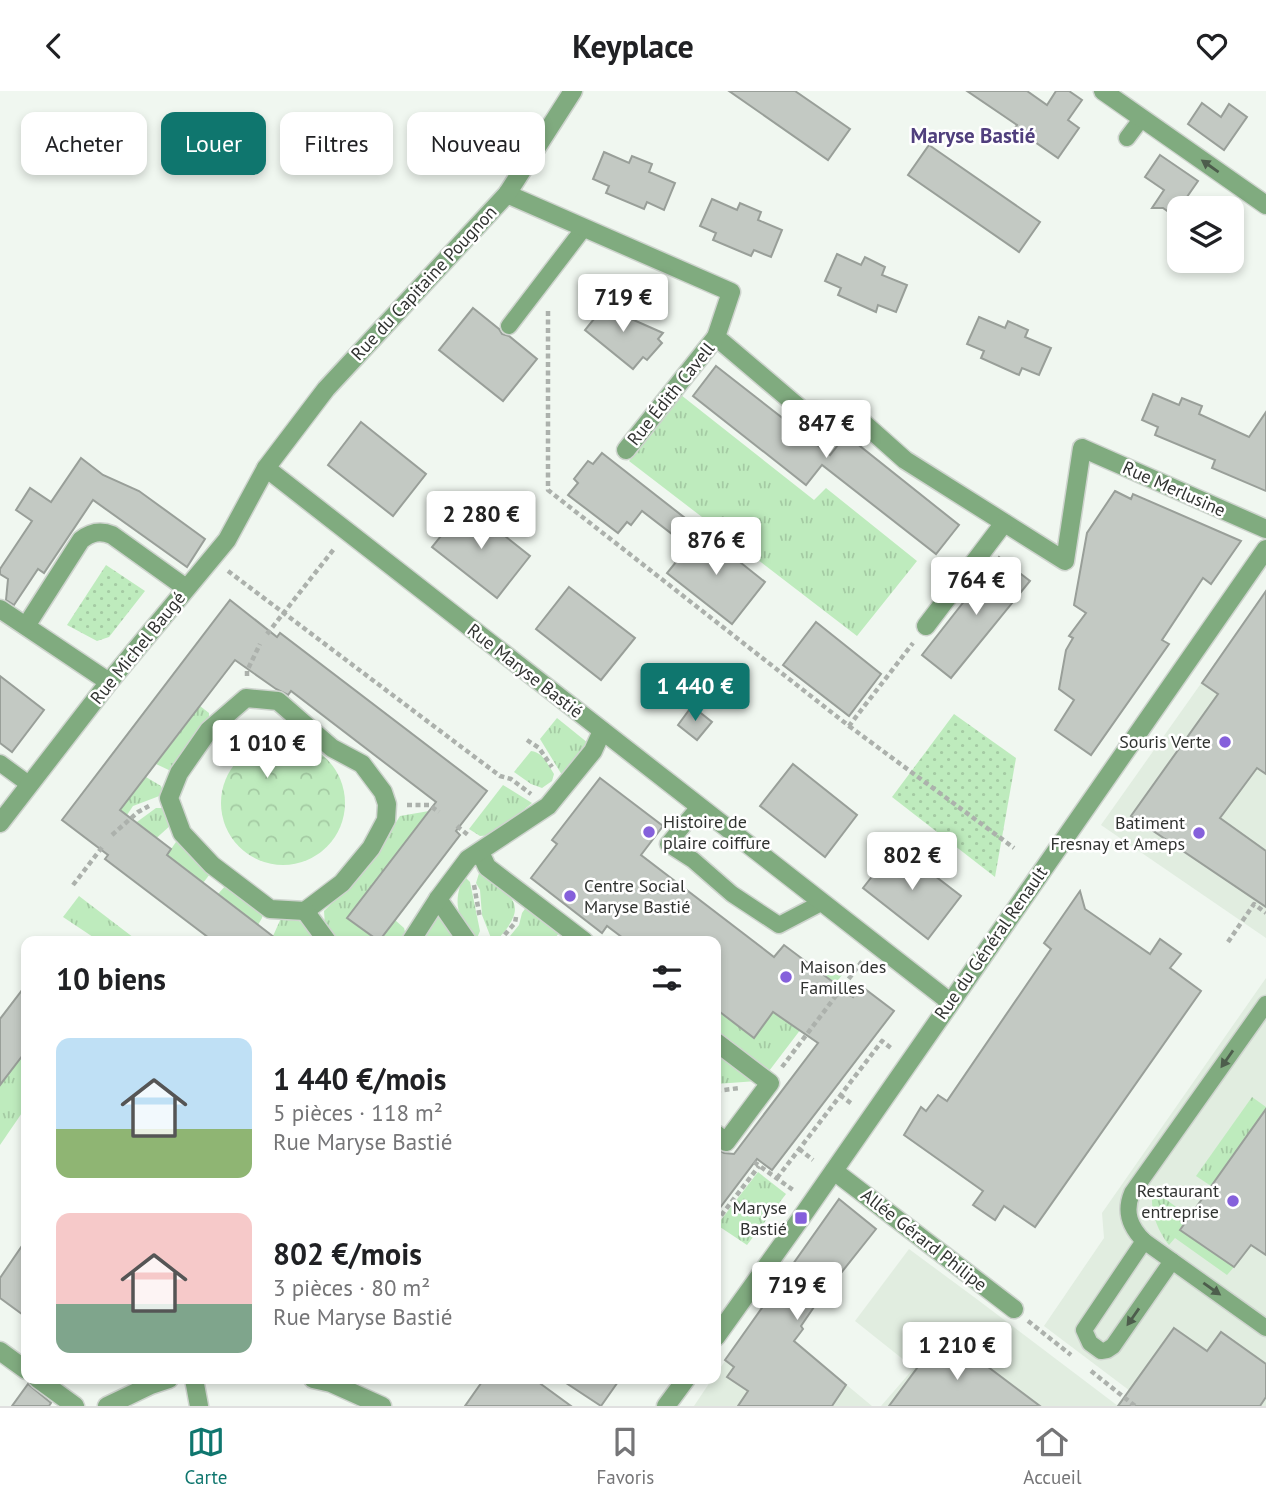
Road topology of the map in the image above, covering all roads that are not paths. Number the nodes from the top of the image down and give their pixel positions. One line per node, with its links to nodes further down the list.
1 (573, 91): 5 (street, Rue du Capitaine Pougnon)
2 (1103, 91): 3 (street)
3 (1142, 118): 4 (lane); 6 (street, one-way to 3)
4 (1127, 138)
5 (507, 194): 7 (street); 12 (street, Rue du Capitaine Pougnon)
6 (1266, 205)
7 (584, 228): 8 (lane); 9 (street, Rue Édith Cavell)
8 (509, 326)
9 (716, 337): 11 (street, Rue Édith Cavell); 13 (street, Rue Édith Cavell)
10 (1082, 448): 13 (street, Rue Édith Cavell); 14 (street, Rue Merlusine)
11 (626, 450)
12 (266, 468): 16 (street, Rue Michel Baugé); 21 (street, Rue Maryse Bastié)
13 (1004, 523): 19 (street)
14 (1266, 529)
15 (1266, 549): 34 (street, Rue du Général Renault)
16 (186, 588): 18 (street); 20 (street, Rue Michel Baugé)
17 (0, 609): 18 (street)
18 (26, 626): 20 (street)
19 (926, 626)
20 (109, 682): 23 (street, Rue Michel Baugé)
21 (602, 731): 24 (street, Rue Maryse Bastié); 26 (street)
22 (0, 763): 23 (lane)
23 (30, 785): 25 (street, Rue Michel Baugé)
24 (698, 807): 28 (street, Rue Maryse Bastié); 28 (lane)
25 (0, 823)
26 (474, 856): 27 (street); 33 (street)
27 (438, 899): 31 (street); 32 (street)
28 (821, 903): 34 (street, Rue Maryse Bastié)
29 (306, 911): 29 (street); 30 (street)
30 (324, 936)
31 (414, 936)
32 (464, 936)
33 (577, 936)
34 (950, 1002): 38 (street, Rue du Général Renault)
35 (1266, 1004): 39 (lane, one-way to 39)
36 (721, 1046): 37 (street)
37 (721, 1138)
38 (834, 1171): 41 (street, Allée Gérard Philipe); 43 (street, Rue du Général Renault)
39 (1144, 1241): 40 (lane); 40 (lane, one-way to 39)
40 (1172, 1261): 42 (lane, one-way to 42)
41 (1014, 1309)
42 (1266, 1328)
43 (721, 1330)
44 (0, 1351): 45 (street)
45 (21, 1366)
46 (45, 1384): 51 (street)
47 (146, 1384): 52 (street)
48 (195, 1384): 53 (street)
49 (331, 1384): 54 (street)
50 (682, 1384): 55 (street)
51 (75, 1406)
52 (107, 1406)
53 (199, 1406)
54 (382, 1406)
55 (666, 1406)

